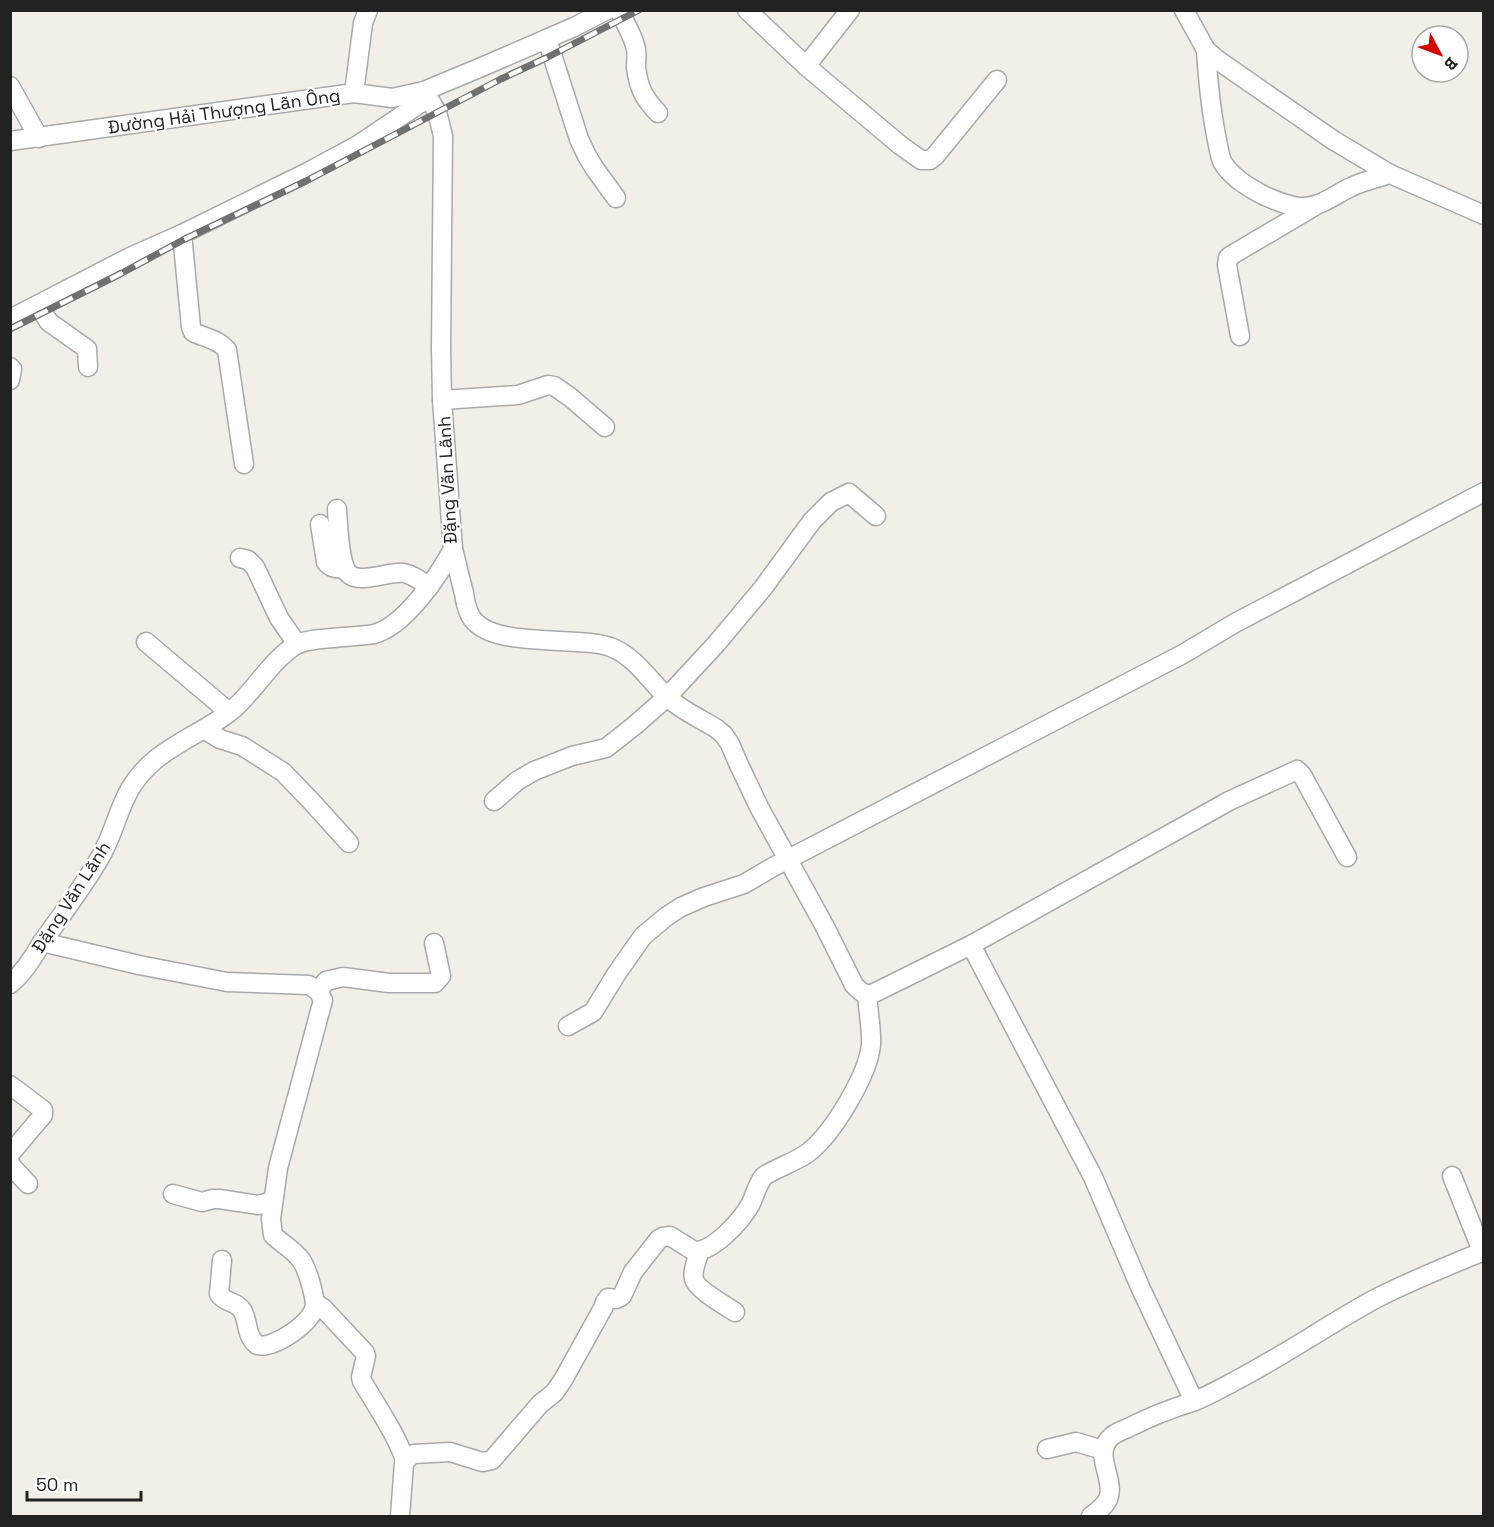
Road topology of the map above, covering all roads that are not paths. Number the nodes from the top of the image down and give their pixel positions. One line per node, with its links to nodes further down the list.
1 (368, 10): 12 (street, Đường Hải Thượng Lãn Ông)
2 (607, 10): 7 (street)
3 (619, 10): 14 (street)
4 (747, 10): 9 (street)
5 (849, 10): 9 (street)
6 (1184, 10): 8 (street)
7 (548, 39): 13 (street); 18 (street)
8 (1206, 50): 17 (street); 19 (street)
9 (806, 66): 10 (street)
10 (997, 80)
11 (10, 86): 15 (street)
12 (354, 93): 13 (street); 15 (street, Đường Hải Thượng Lãn Ông)
13 (426, 94): 21 (street); 28 (street, Đặng Văn Lãnh)
14 (658, 113)
15 (39, 138): 16 (street, Đường Hải Thượng Lãn Ông)
16 (10, 141)
17 (1390, 174): 19 (street); 20 (street)
18 (616, 198)
19 (1320, 203): 24 (street)
20 (1484, 215)
21 (182, 234): 22 (street); 30 (street)
22 (42, 303): 23 (street); 26 (street)
23 (10, 319)
24 (1240, 336)
25 (10, 367): 27 (street)
26 (88, 367)
27 (10, 380)
28 (442, 400): 29 (street); 35 (street, Đặng Văn Lãnh)
29 (605, 427)
30 (244, 464)
31 (1484, 492): 47 (street)
32 (337, 509): 37 (street)
33 (876, 516): 41 (street)
34 (320, 524): 37 (street)
35 (453, 549): 38 (street, Đặng Văn Lãnh); 41 (street)
36 (240, 558): 40 (street)
37 (345, 569): 38 (street)
38 (429, 587): 40 (street, Đặng Văn Lãnh)
39 (146, 642): 42 (street)
40 (297, 644): 42 (street, Đặng Văn Lãnh)
41 (667, 697): 44 (street); 47 (street)
42 (229, 712): 43 (street, Đặng Văn Lãnh)
43 (204, 729): 45 (street); 48 (street, Đặng Văn Lãnh)
44 (494, 801)
45 (349, 843)
46 (1347, 857): 50 (street)
47 (789, 859): 53 (street); 54 (street)
48 (42, 942): 51 (street, Đặng Văn Lãnh); 52 (street)
49 (434, 944): 52 (street)
50 (971, 945): 53 (street); 67 (street)
51 (10, 984)
52 (318, 991): 61 (street)
53 (867, 994): 62 (street)
54 (568, 1026)
55 (10, 1085): 56 (street)
56 (10, 1154)
57 (10, 1163): 59 (street)
58 (1452, 1176): 63 (street)
59 (28, 1184)
60 (172, 1194): 61 (street)
61 (273, 1201): 65 (street)
62 (699, 1251): 66 (street); 70 (street)
63 (1483, 1251): 67 (street)
64 (222, 1260): 65 (street)
65 (315, 1303): 70 (street)
66 (735, 1312)
67 (1194, 1401): 69 (street)
68 (1047, 1449): 69 (street)
69 (1103, 1450): 72 (street)
70 (405, 1460): 71 (street)
71 (400, 1516)
72 (1091, 1516)

